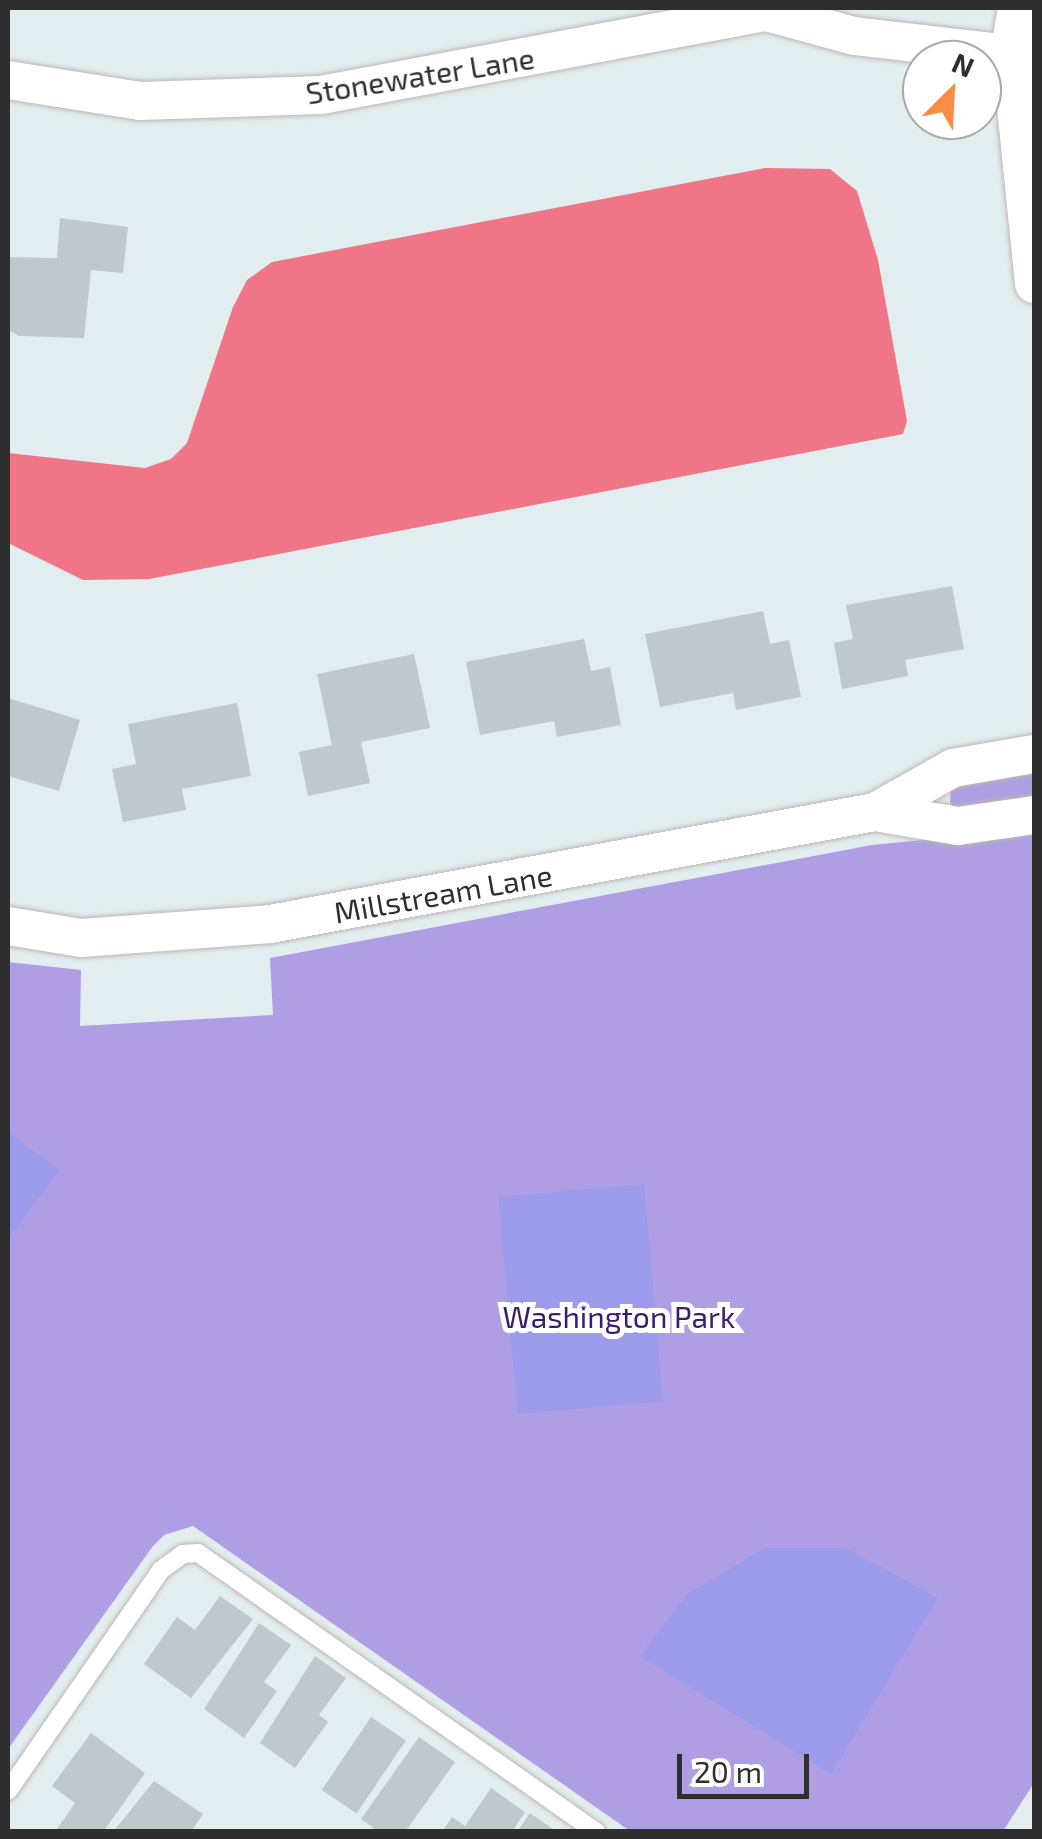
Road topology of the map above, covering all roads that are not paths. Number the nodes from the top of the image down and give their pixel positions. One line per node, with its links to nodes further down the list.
1 (778, 10): 2 (street, Stonewater Lane); 3 (street, Stonewater Lane)
2 (1018, 15): 4 (street)
3 (8, 80)
4 (1034, 284)
5 (1034, 754): 6 (street, Millstream Lane)
6 (875, 812): 7 (street, Millstream Lane); 8 (street, Millstream Lane)
7 (1034, 814)
8 (8, 926)
9 (8, 1791): 10 (lane)
10 (596, 1832)

